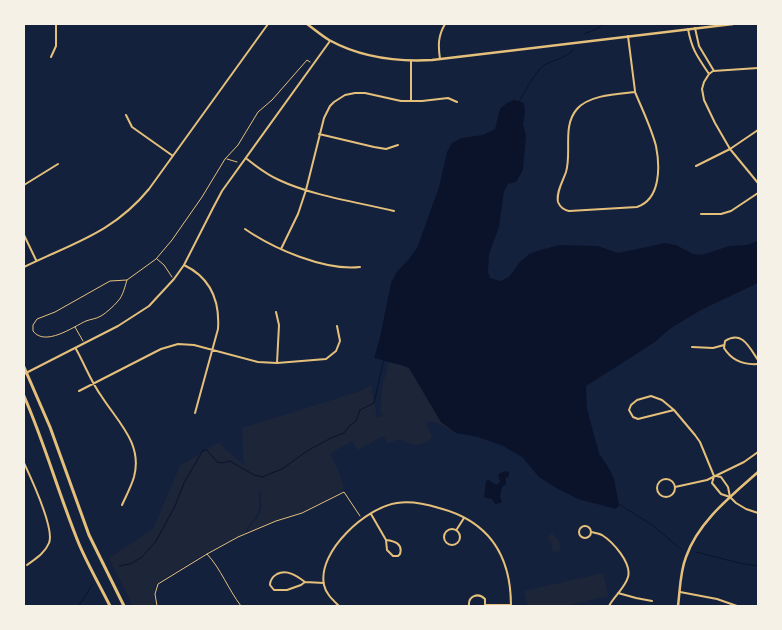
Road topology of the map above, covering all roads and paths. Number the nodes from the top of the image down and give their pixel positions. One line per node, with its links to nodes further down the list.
1 (56, 24): 10 (street)
2 (268, 24): 25 (street)
3 (307, 24): 9 (street)
4 (445, 24): 11 (street)
5 (733, 24): 6 (street)
6 (695, 28): 7 (street); 15 (street)
7 (688, 29): 8 (street); 16 (street)
8 (628, 36): 11 (street); 17 (street)
9 (331, 40): 12 (street); 13 (street)
10 (51, 57)
11 (440, 59): 12 (street)
12 (411, 61): 18 (street)
13 (315, 63): 26 (path); 27 (street)
14 (758, 68): 15 (street)
15 (714, 71): 16 (street)
16 (709, 74): 24 (street)
17 (635, 92): 17 (street)
18 (411, 101): 19 (street); 22 (street)
19 (457, 102)
20 (126, 115): 25 (street)
21 (758, 130): 24 (street)
22 (319, 134): 23 (street); 33 (street)
23 (398, 145)
24 (730, 149): 30 (street); 32 (street)
25 (173, 156): 41 (street)
26 (225, 159): 29 (path); 40 (path)
27 (246, 159): 29 (street); 33 (street)
28 (58, 164): 31 (street)
29 (243, 164): 42 (street)
30 (696, 166)
31 (24, 184)
32 (758, 184)
33 (306, 190): 35 (street); 39 (street)
34 (758, 193): 36 (street)
35 (394, 211)
36 (701, 214)
37 (245, 229): 39 (street)
38 (24, 235): 41 (street)
39 (281, 249): 44 (street)
40 (156, 259): 45 (path); 46 (path)
41 (36, 261): 43 (street)
42 (184, 265): 45 (street); 54 (street)
43 (24, 267)
44 (360, 267)
45 (174, 279): 50 (street)
46 (127, 280): 49 (path); 49 (path)
47 (276, 312): 56 (street)
48 (337, 326): 56 (street)
49 (75, 327): 50 (path)
50 (84, 344): 52 (street)
51 (724, 345): 53 (street); 55 (street); 57 (street)
52 (76, 348): 59 (street); 60 (street)
53 (692, 348)
54 (213, 350): 56 (street); 60 (street); 64 (street)
55 (758, 360)
56 (278, 362)
57 (758, 364)
58 (24, 367): 59 (main road)
59 (25, 374): 87 (main road)
60 (93, 384): 61 (street); 71 (street)
61 (78, 391)
62 (24, 396): 86 (main road)
63 (674, 410): 63 (street); 68 (street)
64 (195, 413)
65 (758, 452): 68 (street)
66 (24, 463): 80 (street)
67 (758, 472): 70 (street)
68 (714, 476): 69 (street); 70 (street); 70 (street)
69 (675, 487): 69 (street)
70 (730, 497): 72 (street); 83 (street)
71 (122, 505)
72 (758, 512)
73 (372, 514): 74 (street); 75 (street); 78 (street)
74 (464, 518): 76 (street); 93 (street)
75 (362, 520): 79 (path); 82 (street)
76 (457, 529): 76 (street)
77 (591, 532): 77 (street); 84 (street)
78 (386, 540): 78 (street)
79 (207, 554): 88 (path); 89 (path)
80 (27, 565)
81 (305, 582): 81 (street); 82 (street)
82 (324, 583): 90 (street)
83 (680, 592): 95 (street); 96 (street)
84 (618, 593): 85 (street); 94 (street)
85 (652, 600)
86 (110, 606)
87 (124, 606)
88 (157, 606)
89 (241, 606)
90 (339, 606)
91 (469, 606): 92 (street)
92 (486, 606): 93 (street)
93 (511, 606)
94 (609, 606)
95 (678, 606)
96 (736, 606)

